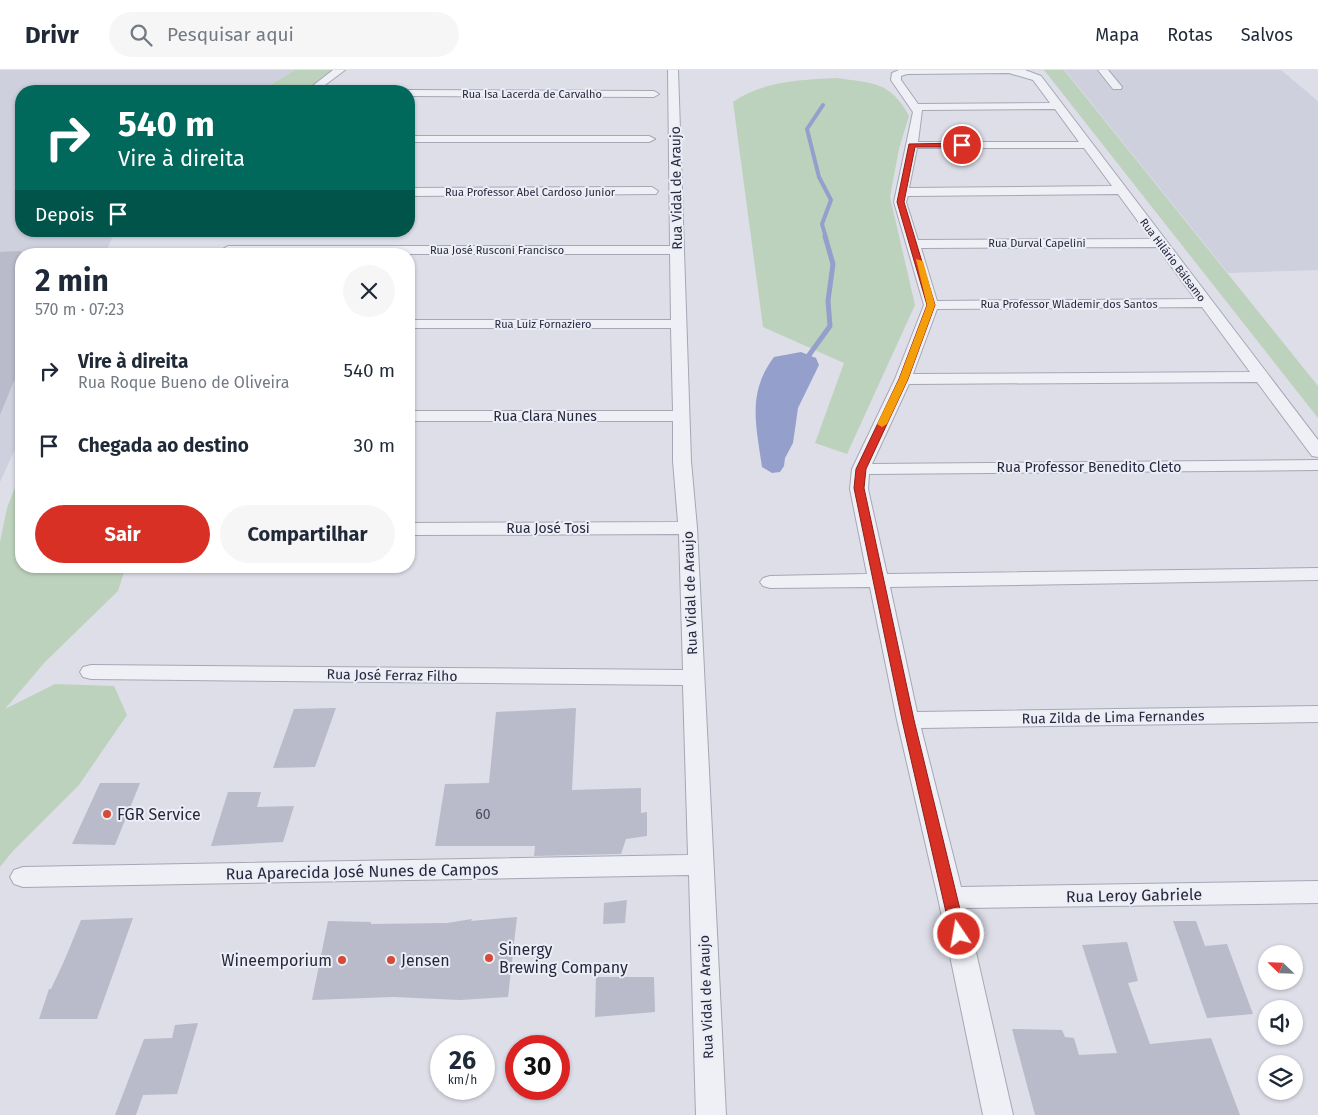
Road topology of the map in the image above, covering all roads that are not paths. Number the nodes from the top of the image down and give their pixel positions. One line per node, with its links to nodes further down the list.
1 (340, 70): 4 (street)
2 (673, 70): 21 (street, Rua Vidal de Araujo)
3 (1104, 70): 5 (street)
4 (319, 85)
5 (1117, 87)
6 (415, 93): 7 (street, Rua Isa Lacerda de Carvalho)
7 (654, 94)
8 (1057, 106): 9 (street); 9 (street, Rua Hilário Bálsamo); 13 (street, Rua Hilário Bálsamo)
9 (916, 107): 12 (street)
10 (649, 138): 11 (street)
11 (415, 139)
12 (912, 145): 13 (street); 17 (street)
13 (1089, 146): 14 (street, Rua Hilário Bálsamo)
14 (1122, 190): 17 (street); 18 (street, Rua Hilário Bálsamo)
15 (652, 191): 16 (street, Rua Professor Abel Cardoso Junior)
16 (415, 192)
17 (902, 192): 19 (street)
18 (1160, 243): 19 (street, Rua Durval Capelini); 22 (street, Rua Hilário Bálsamo)
19 (914, 244): 23 (street)
20 (415, 250): 21 (street, Rua José Rusconi Francisco)
21 (677, 250): 25 (street, Rua Vidal de Araujo)
22 (1206, 303): 23 (street, Rua Professor Wlademir dos Santos); 26 (street, Rua Hilário Bálsamo)
23 (931, 305): 27 (street)
24 (415, 324): 25 (street, Rua Luiz Fornaziero)
25 (678, 324): 29 (street, Rua Vidal de Araujo)
26 (1263, 377): 27 (street); 30 (street, Rua Hilário Bálsamo)
27 (903, 379): 32 (street)
28 (415, 416): 29 (street, Rua Clara Nunes)
29 (682, 416): 33 (street, Rua Vidal de Araujo)
30 (1318, 452)
31 (1318, 465): 32 (street, Rua Professor Benedito Cleto)
32 (861, 469): 36 (street)
33 (688, 528): 34 (street, Rua José Tosi); 39 (street, Rua Vidal de Araujo)
34 (415, 529)
35 (1318, 574): 36 (street)
36 (879, 581): 37 (street); 41 (street)
37 (770, 582)
38 (91, 672): 39 (street, Rua José Ferraz Filho)
39 (693, 678): 42 (street, Rua Vidal de Araujo)
40 (1318, 714): 41 (street, Rua Zilda de Lima Fernandes)
41 (908, 720): 45 (street)
42 (701, 865): 43 (street, Rua Aparecida José Nunes de Campos); 46 (street, Rua Vidal de Araujo)
43 (23, 877)
44 (1318, 892): 45 (street, Rua Leroy Gabriele)
45 (951, 898): 47 (street)
46 (711, 1115)
47 (998, 1115)

